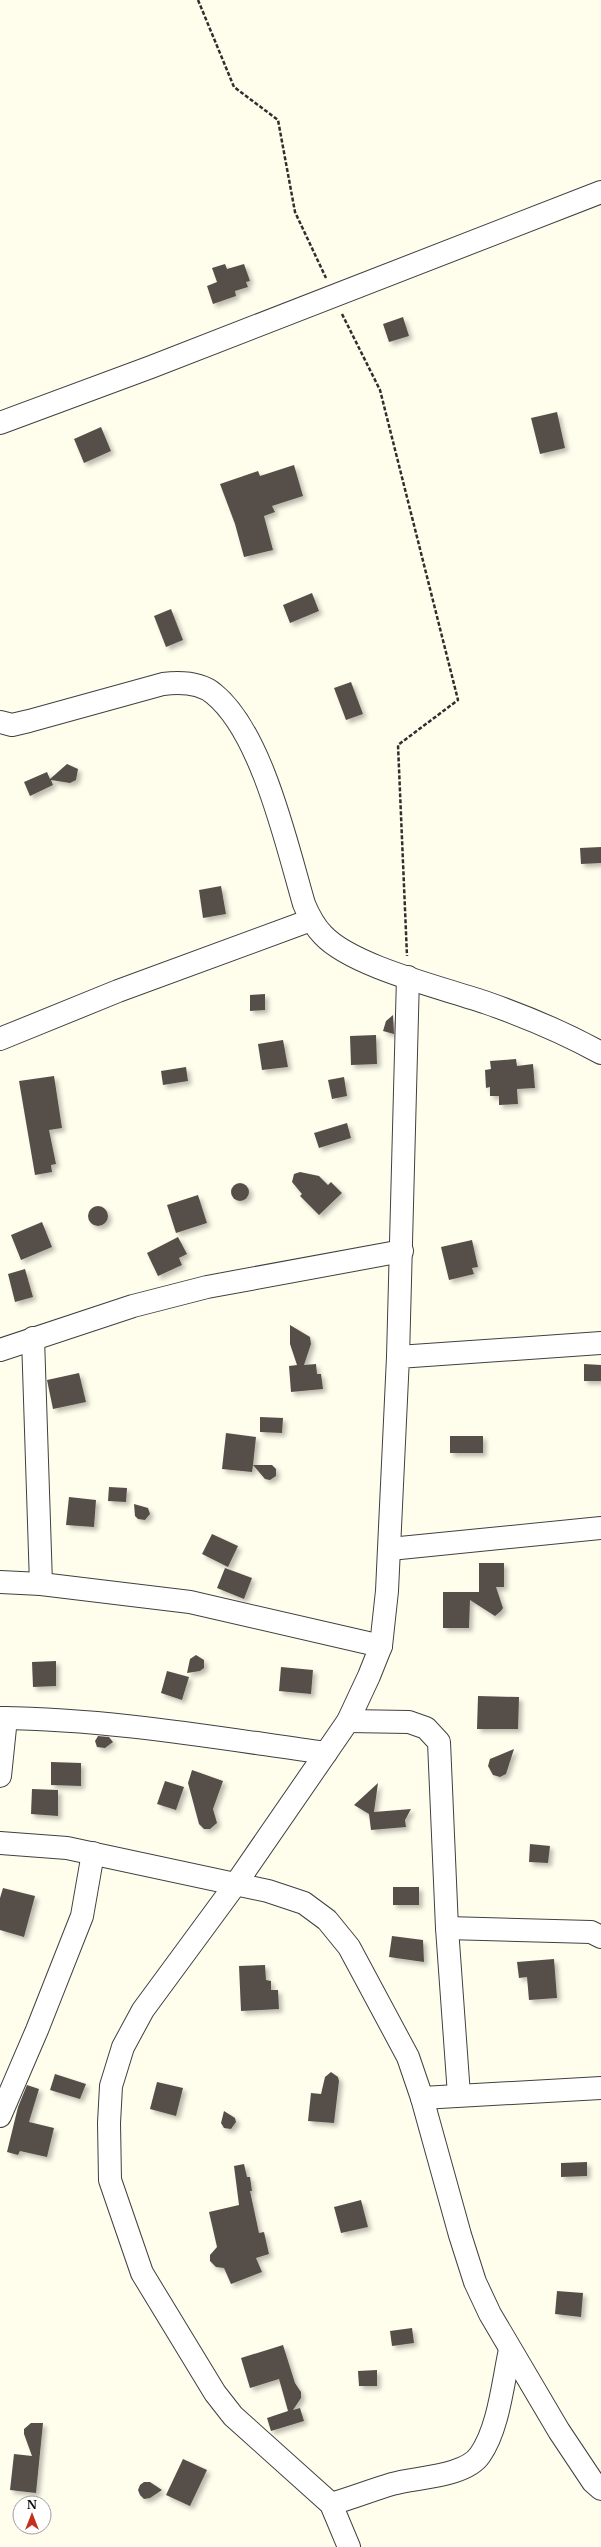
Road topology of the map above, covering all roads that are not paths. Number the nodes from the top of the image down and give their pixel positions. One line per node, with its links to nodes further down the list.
1 (601, 192): 2 (street)
2 (0, 423)
3 (0, 722): 4 (street)
4 (311, 920): 5 (street); 6 (street)
5 (408, 977): 7 (street); 8 (street)
6 (0, 1039)
7 (601, 1053)
8 (402, 1251): 9 (street); 12 (street)
9 (33, 1338): 11 (street); 16 (street)
10 (601, 1343): 12 (street)
11 (0, 1350)
12 (398, 1357): 14 (street)
13 (601, 1528): 14 (street)
14 (390, 1549): 17 (street)
15 (0, 1582): 16 (street)
16 (41, 1584): 17 (street)
17 (381, 1646): 19 (street)
18 (3, 1718): 20 (street); 21 (street)
19 (348, 1721): 20 (street); 25 (street)
20 (326, 1753): 24 (street)
21 (0, 1776)
22 (0, 1843): 23 (street)
23 (94, 1853): 24 (street); 28 (street)
24 (235, 1884): 30 (street); 34 (street)
25 (448, 1928): 26 (street); 29 (street)
26 (601, 1937)
27 (601, 2088): 29 (street)
28 (5, 2093): 31 (street)
29 (458, 2095): 30 (street)
30 (422, 2098): 32 (street)
31 (0, 2116)
32 (510, 2350): 33 (street); 34 (street)
33 (601, 2489)
34 (331, 2504): 35 (street)
35 (350, 2547)

